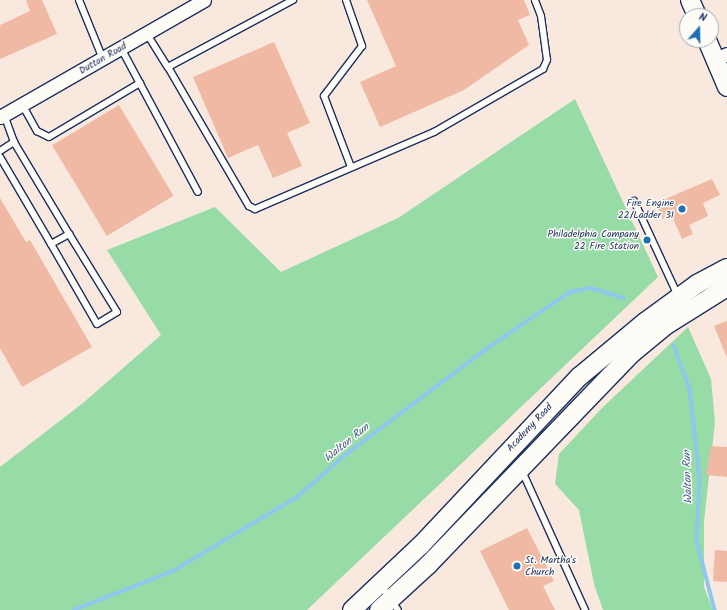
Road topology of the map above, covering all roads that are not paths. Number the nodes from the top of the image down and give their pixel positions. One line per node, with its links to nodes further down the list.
1 (79, 0): 10 (lane)
2 (293, 0): 11 (lane)
3 (346, 0): 19 (lane)
4 (535, 0): 19 (lane)
5 (197, 2): 6 (street, Dutton Road)
6 (147, 34): 7 (street, Dutton Road); 11 (lane)
7 (121, 48): 10 (street, Dutton Road); 12 (lane)
8 (714, 48): 9 (main road)
9 (721, 56): 13 (main road)
10 (104, 59): 14 (street, Dutton Road)
11 (168, 67): 19 (lane)
12 (140, 83): 14 (lane); 20 (lane)
13 (727, 86)
14 (24, 106): 15 (street, Dutton Road)
15 (2, 116): 16 (lane)
16 (14, 142): 17 (lane); 22 (lane)
17 (0, 151)
18 (0, 157): 23 (lane)
19 (351, 167)
20 (198, 192)
21 (634, 201): 26 (lane)
22 (69, 234): 23 (lane); 23 (lane)
23 (50, 244)
24 (727, 268): 26 (main road, Academy Road)
25 (727, 287): 28 (main road, Academy Road)
26 (678, 298): 27 (main road, Academy Road)
27 (506, 454): 28 (main road); 29 (main road, Academy Road)
28 (520, 467): 30 (main road, Academy Road); 32 (lane)
29 (380, 584): 30 (lane); 31 (main road, Academy Road)
30 (389, 606)
31 (352, 610)
32 (586, 610)

